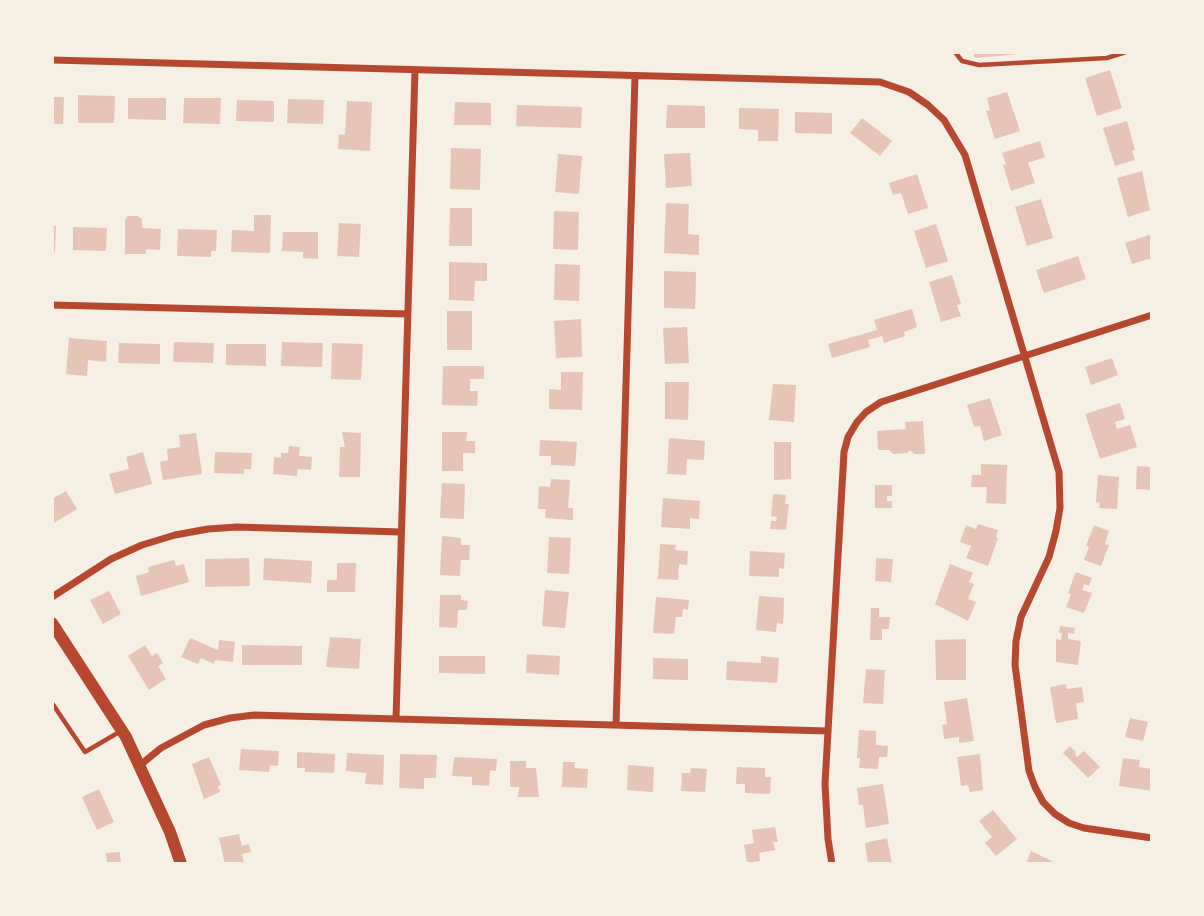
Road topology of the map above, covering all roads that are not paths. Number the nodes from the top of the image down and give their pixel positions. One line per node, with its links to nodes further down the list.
1 (955, 52): 2 (lane)
2 (1126, 52)
3 (52, 60): 4 (street)
4 (415, 70): 5 (street); 7 (street)
5 (635, 76): 9 (street); 15 (street)
6 (52, 305): 7 (street)
7 (408, 314): 10 (street)
8 (1152, 315): 9 (street)
9 (1025, 355): 17 (street); 19 (street)
10 (401, 532): 11 (street); 14 (street)
11 (52, 597)
12 (52, 623): 16 (street)
13 (52, 703): 16 (lane)
14 (396, 719): 15 (street); 18 (street)
15 (615, 725): 17 (street)
16 (122, 730): 18 (street)
17 (828, 731): 21 (street)
18 (139, 766): 20 (street)
19 (1152, 838)
20 (181, 863)
21 (832, 863)

